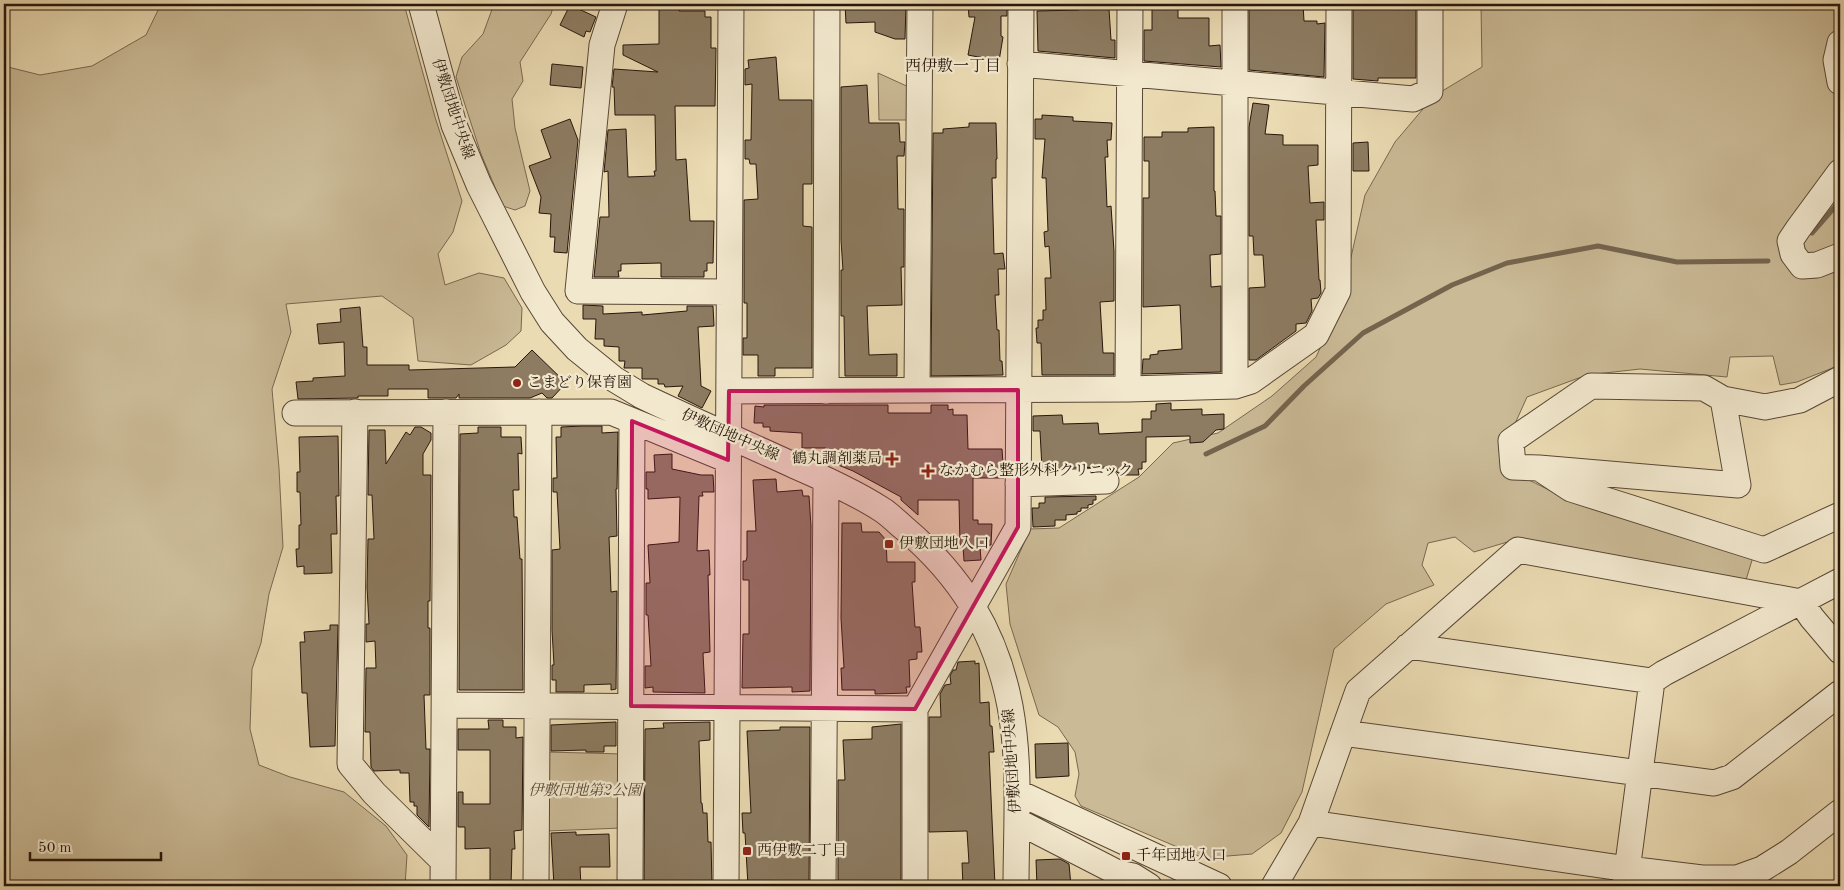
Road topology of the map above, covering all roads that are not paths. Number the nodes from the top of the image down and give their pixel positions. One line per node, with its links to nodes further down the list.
1 (421, 4): 33 (street, 伊敷団地中央線)
2 (615, 4): 19 (street)
3 (731, 4): 19 (street)
4 (827, 4): 26 (street)
5 (920, 4): 22 (street)
6 (1020, 4): 12 (street)
7 (1130, 4): 13 (street)
8 (1235, 4): 15 (street)
9 (1339, 4): 16 (street)
10 (1430, 4): 16 (street)
11 (1840, 42): 14 (street)
12 (1020, 64): 13 (street); 24 (street)
13 (1130, 74): 15 (street); 23 (street)
14 (1840, 82)
15 (1234, 84): 16 (street); 21 (street)
16 (1338, 93): 21 (street)
17 (1840, 172): 18 (street)
18 (1840, 256)
19 (728, 292): 25 (street)
20 (1840, 379): 27 (street)
21 (1235, 386): 23 (street)
22 (917, 389): 24 (street); 26 (street)
23 (1128, 389): 24 (street)
24 (1018, 390): 37 (street)
25 (729, 391): 26 (street); 33 (street)
26 (826, 391)
27 (1723, 399): 34 (street); 34 (street)
28 (355, 412): 29 (street); 31 (street); 58 (street)
29 (446, 412): 30 (street); 46 (street)
30 (539, 412): 32 (street); 47 (street)
31 (295, 413)
32 (632, 421): 33 (street); 48 (street)
33 (728, 448): 35 (street, 伊敷団地中央線); 49 (street)
34 (1539, 468): 38 (street)
35 (826, 480): 41 (street, 伊敷団地中央線); 50 (street)
36 (1106, 481): 37 (street)
37 (1018, 484): 41 (street)
38 (1840, 514)
39 (1840, 581): 40 (street)
40 (1802, 602): 42 (street); 43 (street); 44 (street)
41 (973, 604): 51 (street); 54 (street, 伊敷団地中央線)
42 (1408, 646): 44 (street); 52 (street)
43 (1840, 652)
44 (1652, 681): 53 (street)
45 (1840, 693): 53 (street)
46 (445, 705): 47 (street); 58 (street)
47 (537, 706): 48 (street); 63 (street)
48 (630, 706): 49 (street); 64 (street)
49 (726, 706): 50 (street); 65 (street)
50 (824, 708): 51 (street); 66 (street)
51 (915, 709): 67 (street)
52 (1343, 733): 53 (street); 57 (street)
53 (1640, 773): 59 (street)
54 (1017, 792): 56 (street, 伊敷団地中央線); 70 (street)
55 (1840, 812): 61 (street)
56 (1017, 820): 60 (street); 68 (street, 伊敷団地中央線)
57 (1311, 823): 59 (street); 71 (street)
58 (443, 861): 62 (street)
59 (1626, 878): 61 (street)
60 (1118, 879): 69 (street)
61 (1701, 882)
62 (443, 886)
63 (536, 886)
64 (630, 886)
65 (726, 886)
66 (823, 886)
67 (915, 886)
68 (1016, 886)
69 (1149, 886)
70 (1219, 886)
71 (1274, 886)

